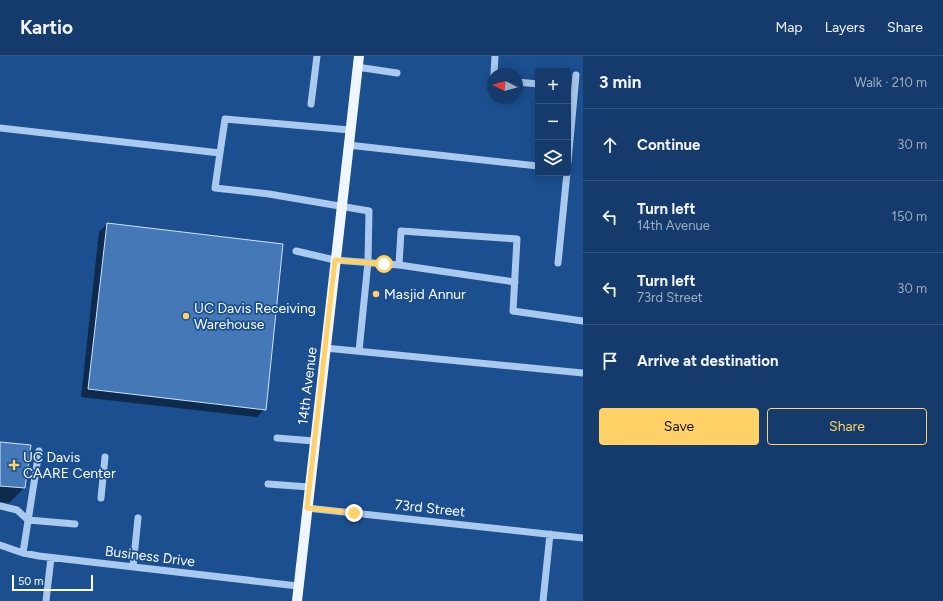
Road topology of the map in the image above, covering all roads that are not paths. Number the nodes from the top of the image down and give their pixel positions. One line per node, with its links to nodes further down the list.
1 (317, 56): 10 (street)
2 (359, 56): 4 (main road, 14th Avenue)
3 (495, 56): 5 (street)
4 (357, 67): 6 (street); 12 (main road, 14th Avenue)
5 (494, 68)
6 (397, 74)
7 (576, 75): 13 (street)
8 (523, 83): 9 (street)
9 (535, 84)
10 (312, 104)
11 (0, 128): 15 (street)
12 (350, 130): 14 (main road, 14th Avenue); 15 (street)
13 (570, 140)
14 (348, 145): 16 (street); 18 (main road, 14th Avenue)
15 (220, 153): 18 (street)
16 (535, 166)
17 (567, 176): 22 (street)
18 (341, 207): 20 (main road, 14th Avenue); 21 (street)
19 (296, 251): 20 (street)
20 (335, 260): 21 (street); 26 (main road, 14th Avenue)
21 (368, 262): 23 (street); 27 (street)
22 (558, 263)
23 (399, 265): 24 (street); 24 (street)
24 (515, 282): 25 (street)
25 (583, 321)
26 (325, 348): 27 (street); 30 (main road, 14th Avenue)
27 (359, 351): 28 (street)
28 (583, 373)
29 (277, 438): 30 (street)
30 (314, 442): 34 (main road, 14th Avenue)
31 (39, 451): 39 (street)
32 (105, 457): 35 (street)
33 (268, 484): 34 (street)
34 (309, 487): 37 (main road, 14th Avenue)
35 (101, 498)
36 (0, 506): 39 (street)
37 (307, 508): 41 (street, 73rd Street); 47 (main road, 14th Avenue)
38 (138, 518): 46 (street)
39 (28, 520): 40 (street); 44 (street)
40 (75, 524)
41 (550, 534): 42 (street, 73rd Street); 50 (street)
42 (583, 538)
43 (0, 545): 44 (street, Business Drive)
44 (23, 553): 45 (street, Business Drive)
45 (51, 558): 46 (street, Business Drive); 48 (street)
46 (133, 567): 47 (street, Business Drive)
47 (298, 586): 49 (main road, 14th Avenue)
48 (46, 601)
49 (297, 601)
50 (543, 601)

